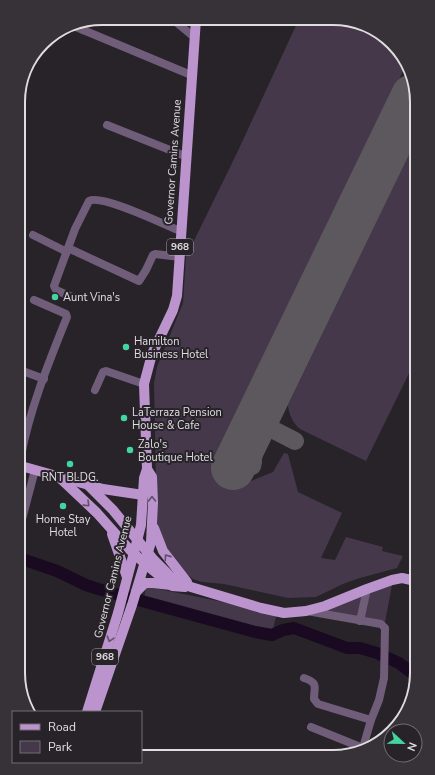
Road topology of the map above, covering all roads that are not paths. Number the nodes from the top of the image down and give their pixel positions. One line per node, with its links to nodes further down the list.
1 (179, 25): 4 (street)
2 (195, 25): 4 (main road, Governor Camins Avenue / 968)
3 (81, 28): 5 (street)
4 (194, 37): 5 (main road, Governor Camins Avenue / 968)
5 (191, 75): 7 (main road, Governor Camins Avenue / 968)
6 (107, 125): 7 (street)
7 (186, 156): 8 (main road, Governor Camins Avenue / 968)
8 (180, 231): 10 (street); 11 (main road, Governor Camins Avenue / 968)
9 (33, 235): 10 (street)
10 (68, 250): 11 (street); 12 (street)
11 (180, 257): 16 (main road, Governor Camins Avenue / 968)
12 (74, 298)
13 (34, 300): 15 (street)
14 (25, 372): 15 (street)
15 (44, 378): 18 (street)
16 (144, 384): 17 (street); 21 (main road, Governor Camins Avenue / 968)
17 (95, 390)
18 (25, 436)
19 (25, 467): 20 (main road)
20 (35, 470): 22 (main road); 25 (street)
21 (147, 470): 24 (main road, Governor Camins Avenue / 968); 26 (main road, Governor Camins Avenue / 968, one-way to 21)
22 (59, 477): 23 (main road); 27 (main road, one-way to 27)
23 (88, 486): 24 (main road); 28 (main road)
24 (143, 495): 28 (main road, Governor Camins Avenue / 968)
25 (25, 508)
26 (152, 522): 29 (main road, Governor Camins Avenue / 968); 35 (main road, one-way to 26)
27 (107, 525): 30 (main road); 32 (main road)
28 (138, 541): 29 (main road); 30 (main road, Governor Camins Avenue / 968)
29 (148, 553): 31 (main road, Governor Camins Avenue / 968); 35 (main road)
30 (134, 554): 31 (main road); 32 (main road, Governor Camins Avenue / 968)
31 (145, 564): 34 (main road); 37 (main road, Governor Camins Avenue / 968)
32 (128, 578): 41 (main road, Governor Camins Avenue / 968, one-way to 41)
33 (410, 580): 36 (main road)
34 (172, 586): 35 (main road); 37 (main road)
35 (191, 587): 38 (main road)
36 (367, 589): 38 (main road); 39 (street)
37 (136, 592): 42 (main road, Governor Camins Avenue / 968)
38 (306, 611): 39 (street)
39 (360, 621): 43 (street)
40 (304, 678): 43 (street)
41 (87, 711)
42 (95, 711)
43 (371, 720): 45 (street)
44 (311, 726): 46 (street)
45 (364, 743)
46 (355, 747)

